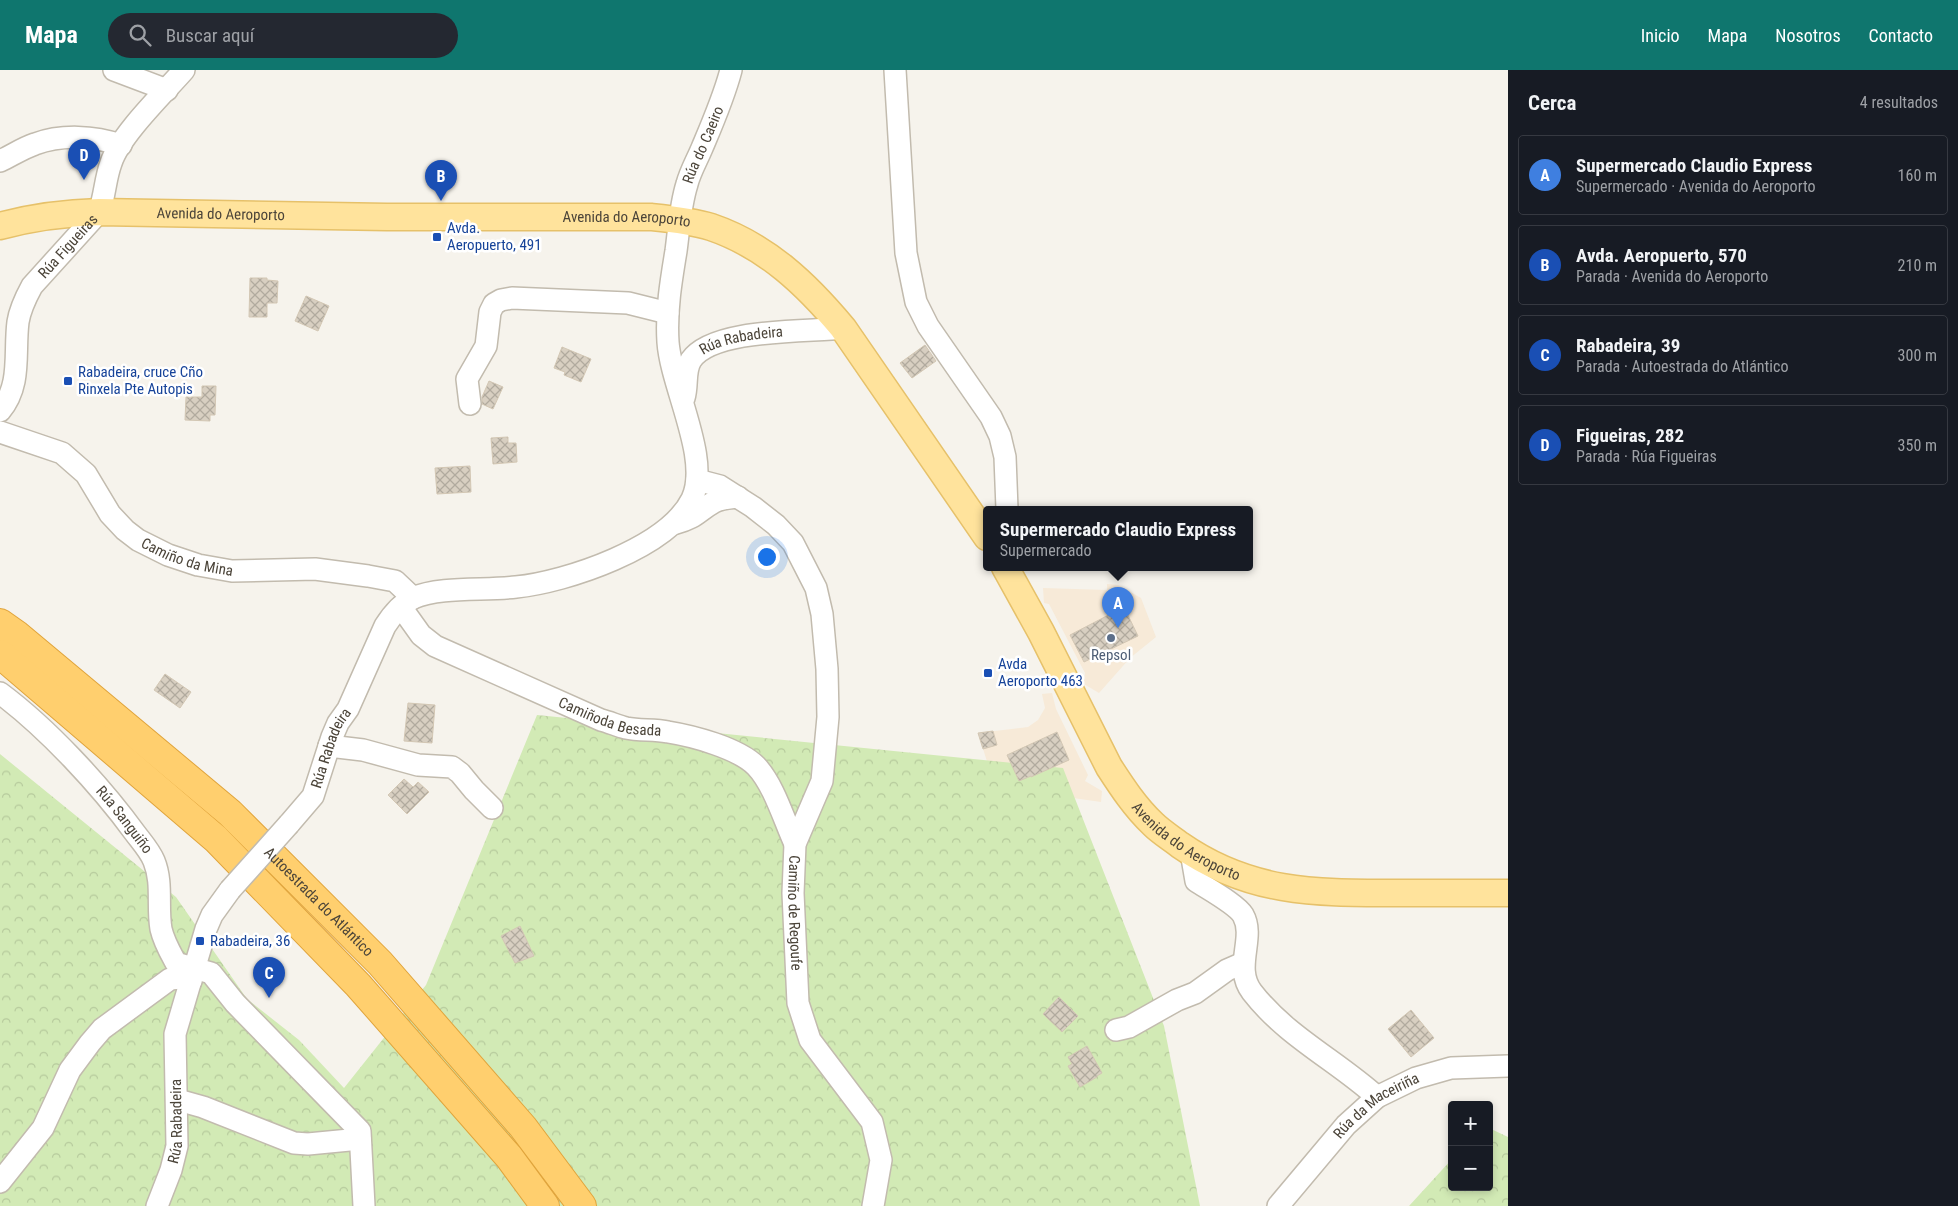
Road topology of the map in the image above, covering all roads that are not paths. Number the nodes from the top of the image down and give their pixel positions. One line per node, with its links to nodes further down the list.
1 (114, 70): 5 (street)
2 (184, 70): 5 (street, Rúa Figueiras)
3 (731, 70): 9 (street, Rúa do Caeiro)
4 (895, 70): 19 (street)
5 (167, 90): 6 (street, Rúa Figueiras)
6 (121, 145): 7 (street); 8 (street, Rúa Figueiras)
7 (0, 162)
8 (99, 212): 9 (main road, Avenida do Aeroporto); 10 (main road, Avenida do Aeroporto); 15 (street, Rúa Figueiras)
9 (679, 220): 11 (street, Rúa Rabadeira); 12 (main road, Avenida do Aeroporto)
10 (0, 226)
11 (668, 313): 13 (street); 14 (street, Rúa Rabadeira)
12 (844, 328): 14 (street, Rúa Rabadeira); 21 (main road, Avenida do Aeroporto)
13 (470, 404)
14 (682, 405): 17 (street, Rúa Rabadeira)
15 (0, 411)
16 (0, 432): 23 (street, Camiño da Mina)
17 (697, 480): 18 (street, Camiño de Regoufe); 20 (street, Rúa Rabadeira)
18 (738, 497): 20 (street, Rúa Rabadeira); 28 (street, Camiño de Regoufe)
19 (1007, 506)
20 (671, 524): 23 (street, Rúa Rabadeira)
21 (983, 531)
22 (1007, 571): 29 (main road, Avenida do Aeroporto)
23 (407, 603): 26 (street, Rúa Rabadeira); 28 (street, Camiñoda Besada)
24 (7, 643): 41 (highway, Autoestrada do Atlántico); 42 (highway, Autoestrada do Atlántico)
25 (0, 693): 32 (street, Rúa Sanguiño)
26 (330, 746): 27 (street); 32 (street, Rúa Rabadeira, bridge)
27 (492, 808)
28 (795, 844): 43 (street, Camiño de Regoufe)
29 (1191, 852): 30 (main road, Avenida do Aeroporto); 31 (street)
30 (1508, 893)
31 (1243, 964): 33 (street); 35 (street)
32 (193, 974): 36 (street, Rúa Rabadeira); 37 (street, Rúa Sanguiño); 38 (street)
33 (1116, 1030)
34 (1508, 1066): 35 (street, Rúa da Maceiriña)
35 (1377, 1097): 44 (street, Rúa da Maceiriña)
36 (178, 1100): 37 (street); 39 (street, Rúa Rabadeira)
37 (360, 1139): 40 (street)
38 (0, 1182)
39 (158, 1206)
40 (364, 1206)
41 (545, 1206)
42 (582, 1206)
43 (873, 1206)
44 (1278, 1206)

